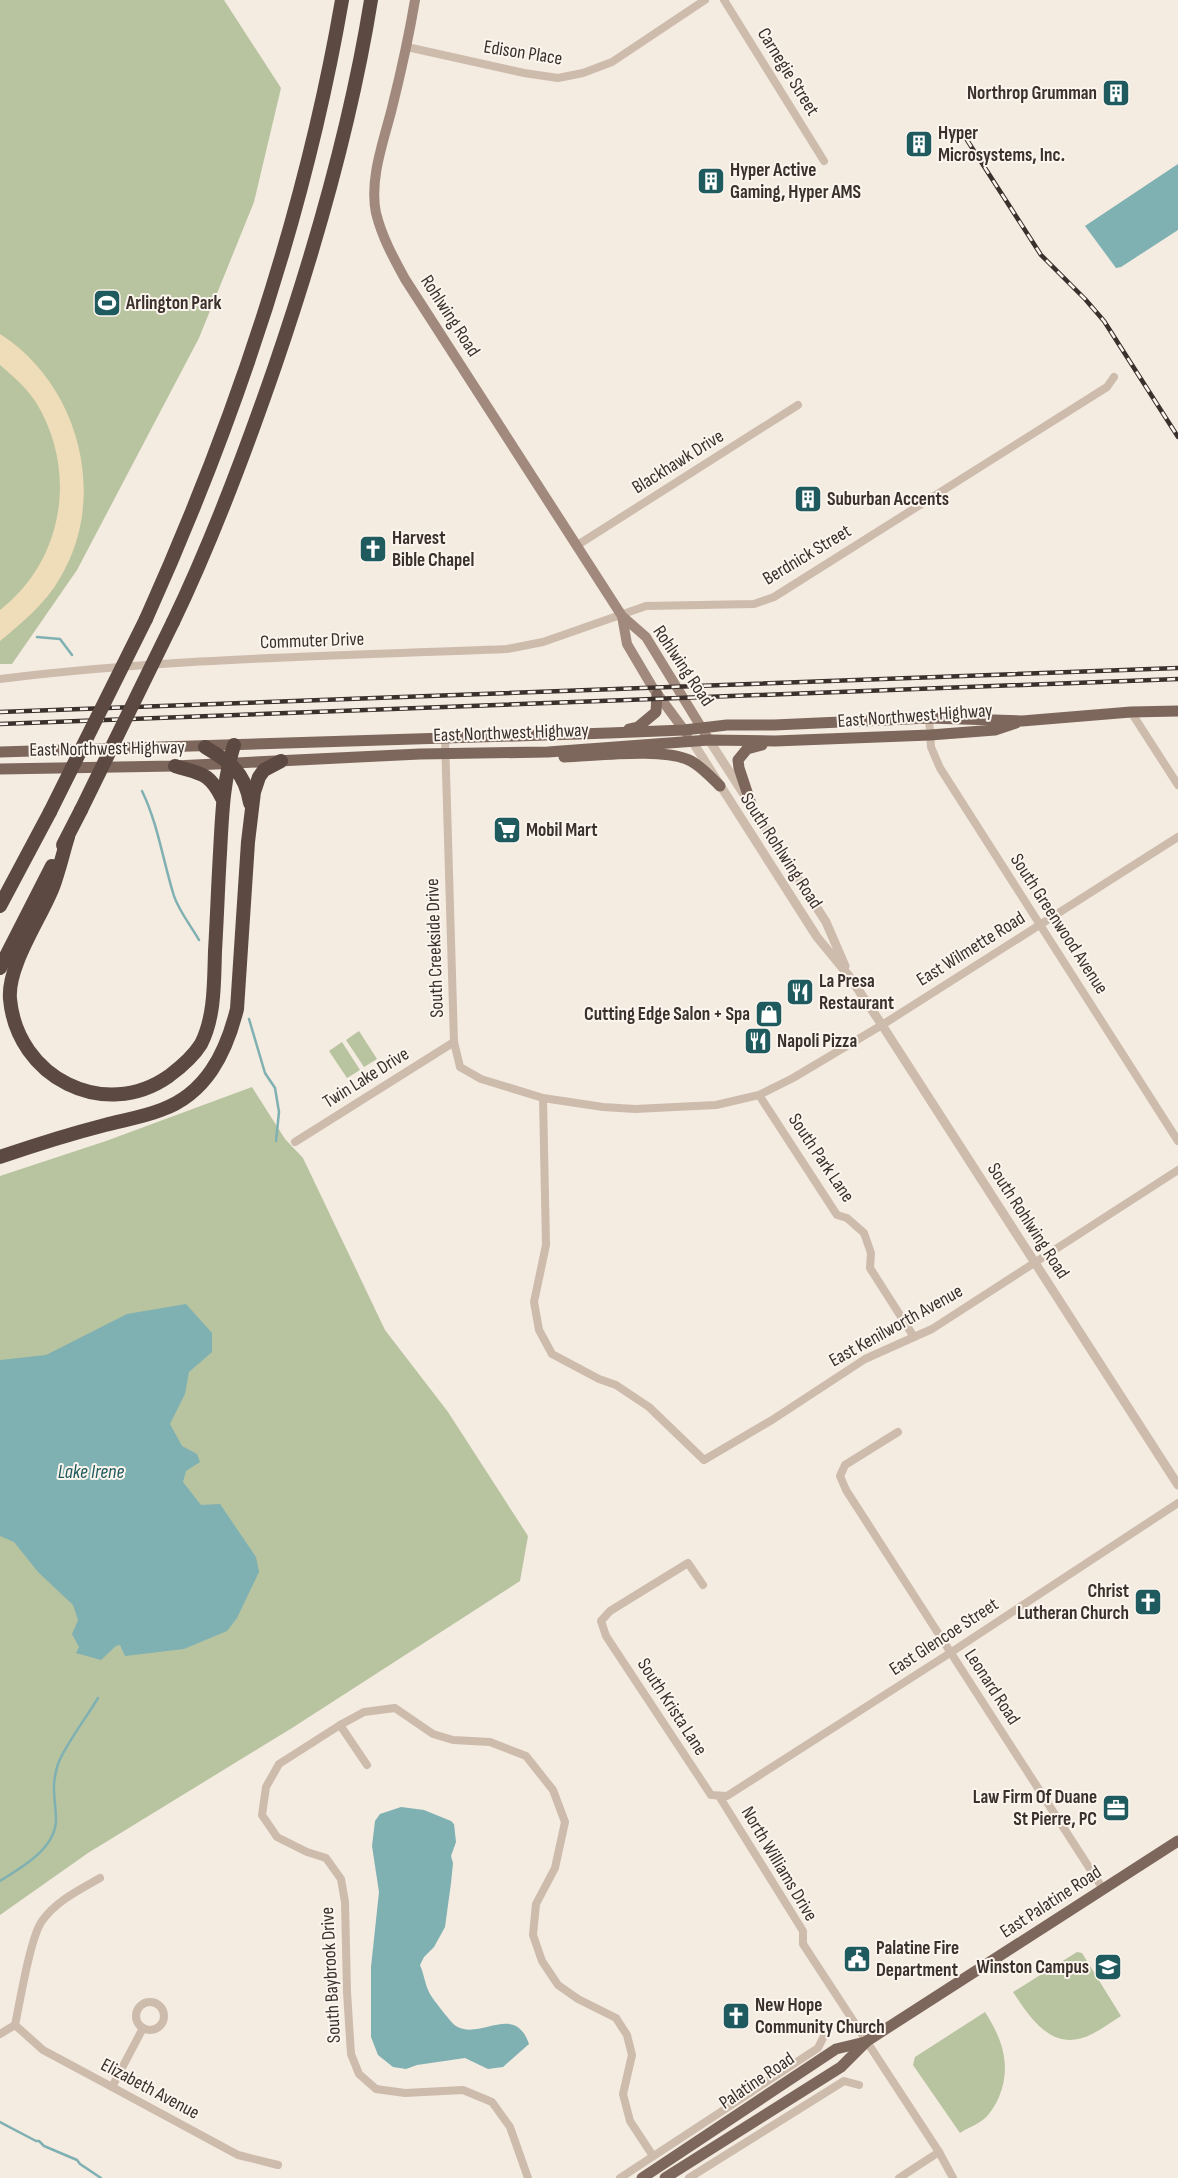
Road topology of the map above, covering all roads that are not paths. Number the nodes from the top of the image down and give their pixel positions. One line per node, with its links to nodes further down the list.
1 (342, 0): 42 (highway, bridge)
2 (370, 0): 40 (highway, bridge)
3 (415, 0): 6 (main road, Rohlwing Road)
4 (705, 0): 6 (street, Edison Place)
5 (724, 0): 7 (street, Carnegie Street)
6 (407, 47): 10 (main road, Rohlwing Road)
7 (824, 161)
8 (1114, 377): 11 (street, Berdnick Street)
9 (798, 405): 10 (street, Blackhawk Drive)
10 (576, 546): 11 (main road, Rohlwing Road)
11 (622, 616): 12 (street, Commuter Drive); 13 (main road, Rohlwing Road); 18 (main road, Rohlwing Road)
12 (0, 679)
13 (657, 694): 19 (main road, Rohlwing Road); 20 (main road)
14 (1178, 711): 15 (main road, East Northwest Highway)
15 (1131, 712): 17 (main road, East Northwest Highway); 35 (street)
16 (929, 718): 17 (main road, East Northwest Highway); 18 (main road, East Northwest Highway); 21 (street, South Greenwood Avenue)
17 (1022, 721): 21 (main road, East Northwest Highway)
18 (702, 728): 19 (main road, East Northwest Highway); 23 (main road, Rohlwing Road)
19 (684, 730): 20 (main road, East Northwest Highway); 24 (main road, Rohlwing Road)
20 (609, 733): 22 (main road, East Northwest Highway)
21 (930, 735): 25 (main road, East Northwest Highway); 45 (street, South Greenwood Avenue)
22 (445, 738): 26 (main road, East Northwest Highway); 30 (street, South Creekside Drive)
23 (709, 740): 24 (main road, East Northwest Highway); 25 (main road, East Northwest Highway); 38 (street, South Rohlwing Road)
24 (692, 741): 29 (main road, East Northwest Highway); 36 (street, South Rohlwing Road)
25 (775, 741): 38 (main road)
26 (234, 745): 27 (main road, East Northwest Highway); 32 (highway)
27 (205, 746): 28 (main road, East Northwest Highway); 32 (highway)
28 (0, 752)
29 (548, 752): 30 (main road, East Northwest Highway); 36 (main road)
30 (445, 754): 31 (main road, East Northwest Highway); 49 (street, South Creekside Drive)
31 (281, 760): 32 (main road, East Northwest Highway); 39 (highway)
32 (229, 762): 33 (main road, East Northwest Highway); 37 (highway); 39 (highway)
33 (175, 766): 34 (main road, East Northwest Highway); 37 (highway)
34 (0, 769)
35 (1178, 785)
36 (720, 786): 47 (street, South Rohlwing Road)
37 (222, 798): 40 (highway)
38 (751, 804): 47 (street, South Rohlwing Road)
39 (251, 812): 54 (highway)
40 (68, 837): 46 (highway)
41 (1178, 837): 45 (street, East Wilmette Road)
42 (32, 843): 43 (highway); 44 (highway)
43 (0, 893)
44 (0, 906)
45 (1041, 924): 48 (street, East Wilmette Road); 52 (street, South Greenwood Avenue)
46 (0, 968)
47 (849, 976): 48 (street, South Rohlwing Road)
48 (882, 1025): 50 (street, East Wilmette Road); 56 (street, South Rohlwing Road)
49 (454, 1042): 51 (street, South Creekside Drive); 53 (street, Twin Lake Drive)
50 (759, 1094): 51 (street, East Wilmette Road); 57 (street, South Park Lane)
51 (543, 1098): 57 (street, East Kenilworth Avenue)
52 (1178, 1141)
53 (295, 1142)
54 (0, 1157)
55 (1178, 1170): 56 (street, East Kenilworth Avenue)
56 (1036, 1262): 57 (street, East Kenilworth Avenue); 59 (street, South Rohlwing Road)
57 (914, 1337)
58 (898, 1432): 62 (street, Leonard Road)
59 (1178, 1485)
60 (1178, 1503): 62 (street, East Glencoe Street)
61 (703, 1586): 65 (street, South Krista Lane)
62 (950, 1653): 65 (street, East Glencoe Street); 68 (street, Leonard Road)
63 (340, 1725): 64 (street); 77 (street, South Baybrook Drive); 79 (street, South Baybrook Drive)
64 (367, 1765)
65 (719, 1796): 73 (street, North Williams Drive)
66 (1178, 1841): 68 (main road, East Palatine Road)
67 (100, 1878): 69 (street)
68 (1103, 1889): 73 (main road, East Palatine Road)
69 (15, 2025): 71 (street); 75 (street, Elizabeth Avenue)
70 (143, 2028): 75 (street)
71 (0, 2034)
72 (826, 2034): 77 (street, Palatine Road)
73 (867, 2041): 76 (street, North Williams Drive); 81 (main road, Palatine Road); 82 (main road, Palatine Road)
74 (859, 2085): 83 (street)
75 (112, 2087): 78 (street, Elizabeth Avenue)
76 (939, 2152): 84 (street); 85 (street, North Williams Drive)
77 (653, 2156): 80 (street, Palatine Road)
78 (278, 2165)
79 (528, 2178)
80 (620, 2178)
81 (642, 2178)
82 (665, 2178)
83 (689, 2178)
84 (899, 2178)
85 (953, 2178)

